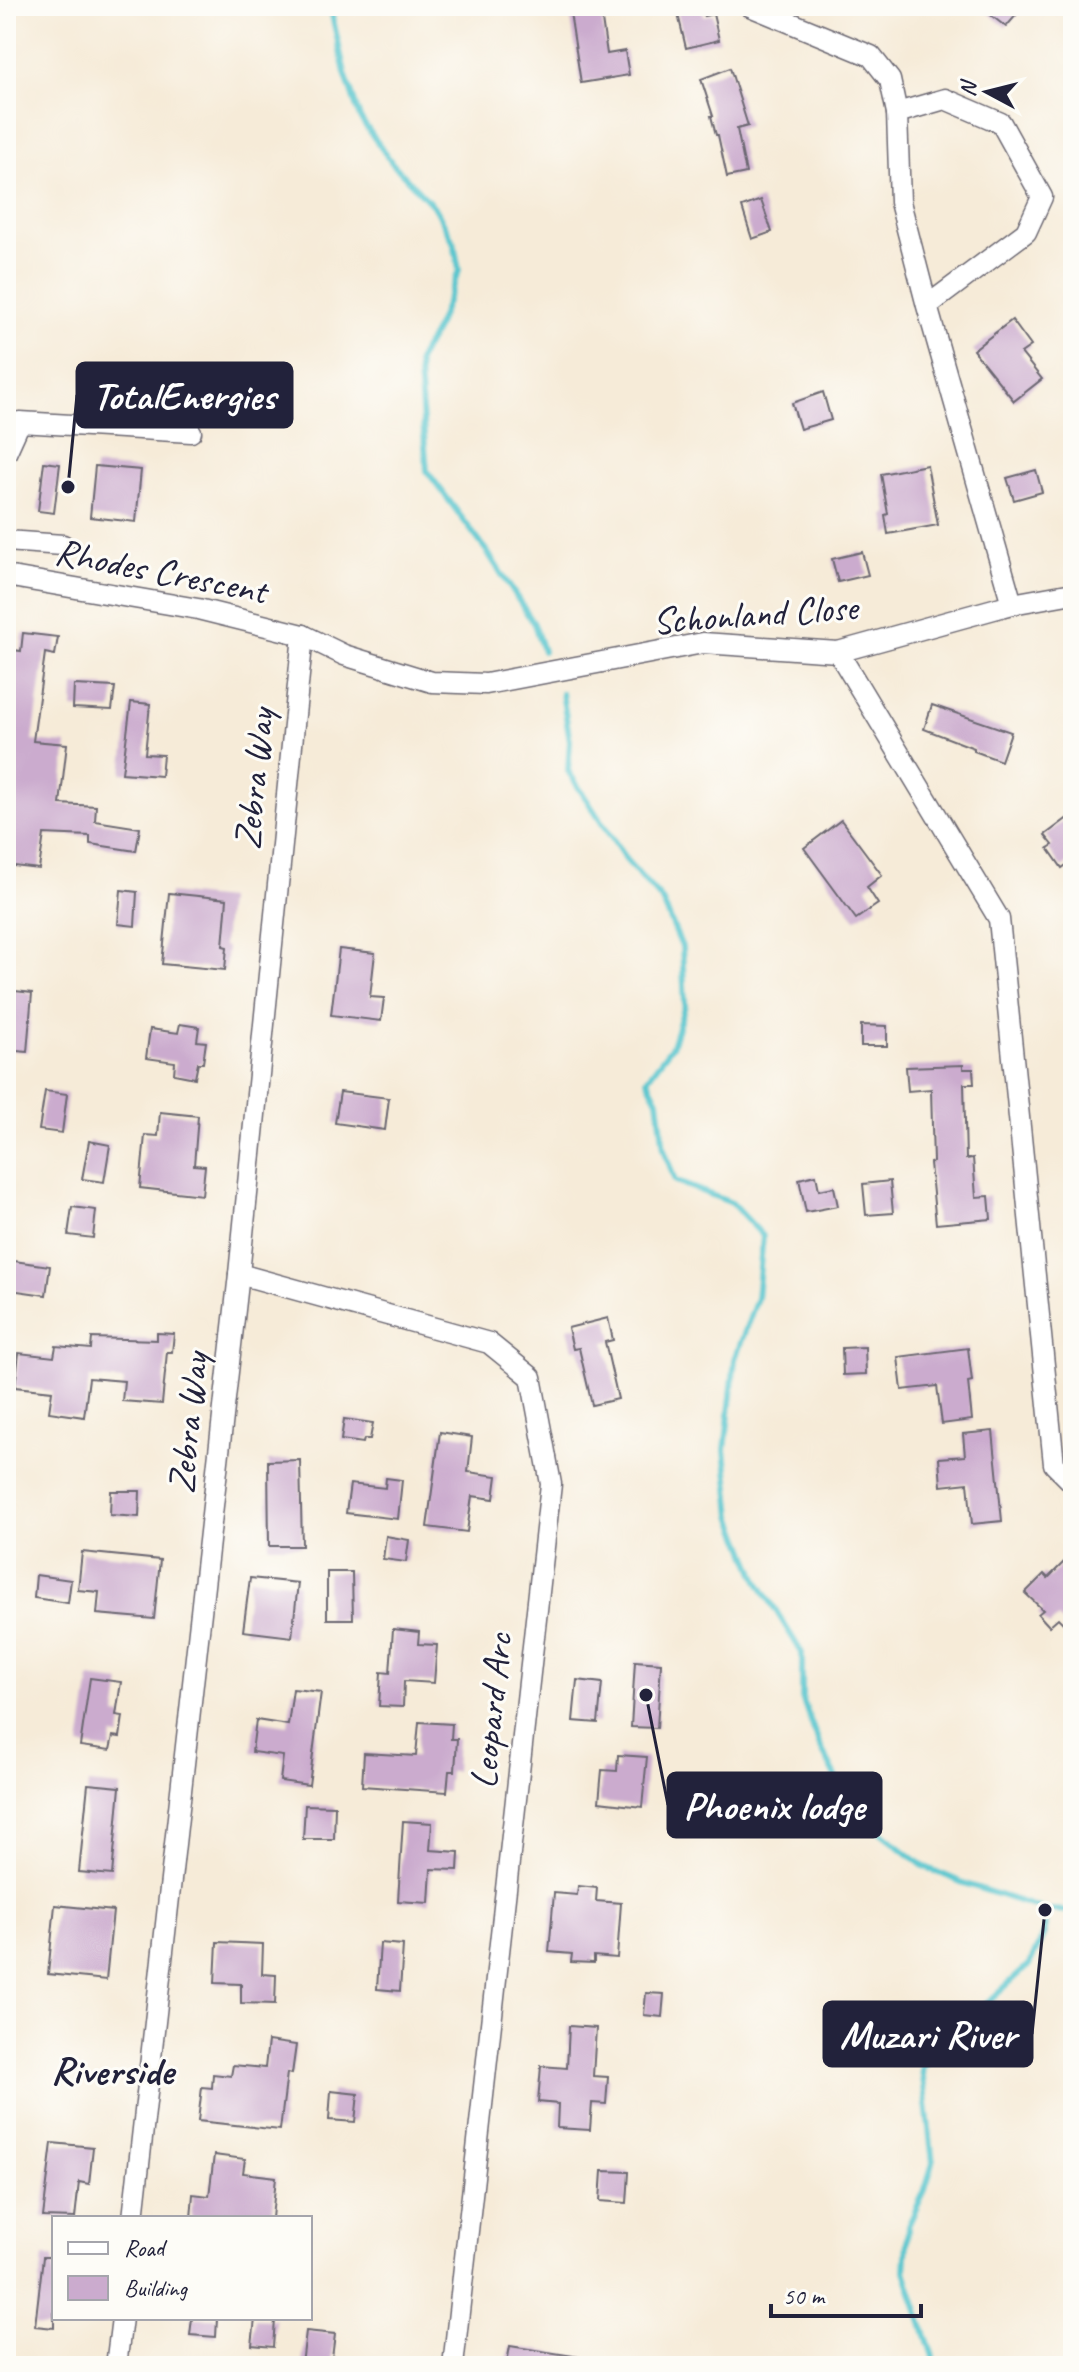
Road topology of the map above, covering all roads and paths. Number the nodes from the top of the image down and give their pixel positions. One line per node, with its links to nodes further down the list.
1 (750, 6): 2 (street)
2 (897, 113): 3 (street); 3 (street)
3 (927, 306): 10 (street)
4 (191, 432): 5 (street)
5 (6, 453)
6 (6, 541): 7 (street)
7 (63, 545)
8 (6, 576): 11 (street, Rhodes Crescent)
9 (1073, 593): 10 (street, Schonland Close)
10 (1012, 604): 12 (street, Schonland Close)
11 (303, 635): 12 (street, Schonland Close); 13 (street, Zebra Way)
12 (838, 652): 14 (street)
13 (239, 1274): 15 (street, Zebra Way); 18 (street, Leopard Arc)
14 (1073, 1483)
15 (133, 2216)
16 (122, 2320): 17 (street)
17 (116, 2366)
18 (453, 2366)

